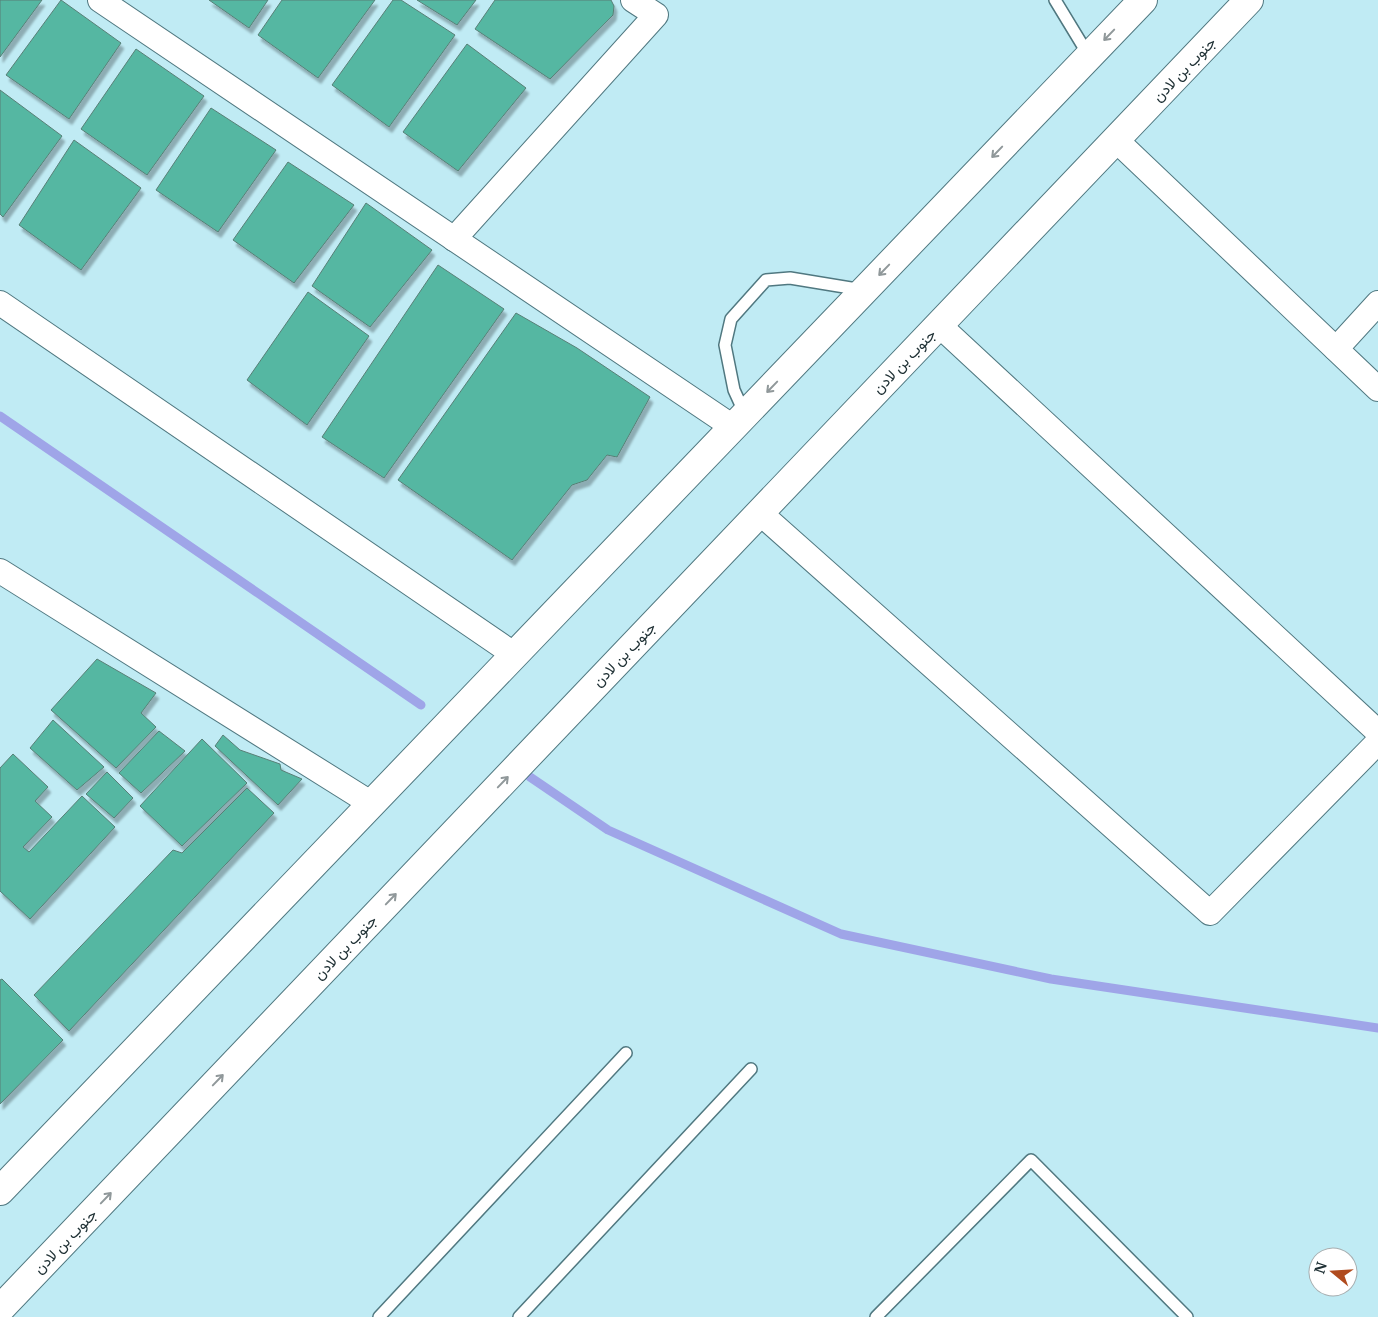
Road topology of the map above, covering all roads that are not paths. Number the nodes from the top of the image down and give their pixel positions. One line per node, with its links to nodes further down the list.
1 (100, 0): 8 (street)
2 (633, 0): 8 (street)
3 (1055, 0): 6 (lane)
4 (1143, 0): 6 (street, one-way to 6)
5 (1249, 0): 7 (street, جنوب بن لادن)
6 (1090, 56): 9 (street, one-way to 9)
7 (1116, 140): 12 (street, جنوب بن لادن); 13 (street)
8 (454, 239): 15 (street)
9 (865, 290): 15 (street, one-way to 15); 15 (lane)
10 (0, 303): 18 (street)
11 (1378, 303): 13 (street)
12 (939, 325): 16 (street, جنوب بن لادن); 19 (street)
13 (1336, 349): 14 (street)
14 (1378, 389)
15 (739, 421): 18 (street)
16 (760, 513): 20 (street); 25 (street, جنوب بن لادن, one-way to 16)
17 (0, 571): 21 (street)
18 (515, 655): 21 (street)
19 (1378, 732)
20 (1378, 742)
21 (372, 804): 24 (street)
22 (626, 1053): 26 (lane)
23 (751, 1069): 27 (lane)
24 (0, 1191)
25 (0, 1309)
26 (379, 1317)
27 (519, 1317)
28 (876, 1317): 29 (lane)
29 (1187, 1317)

